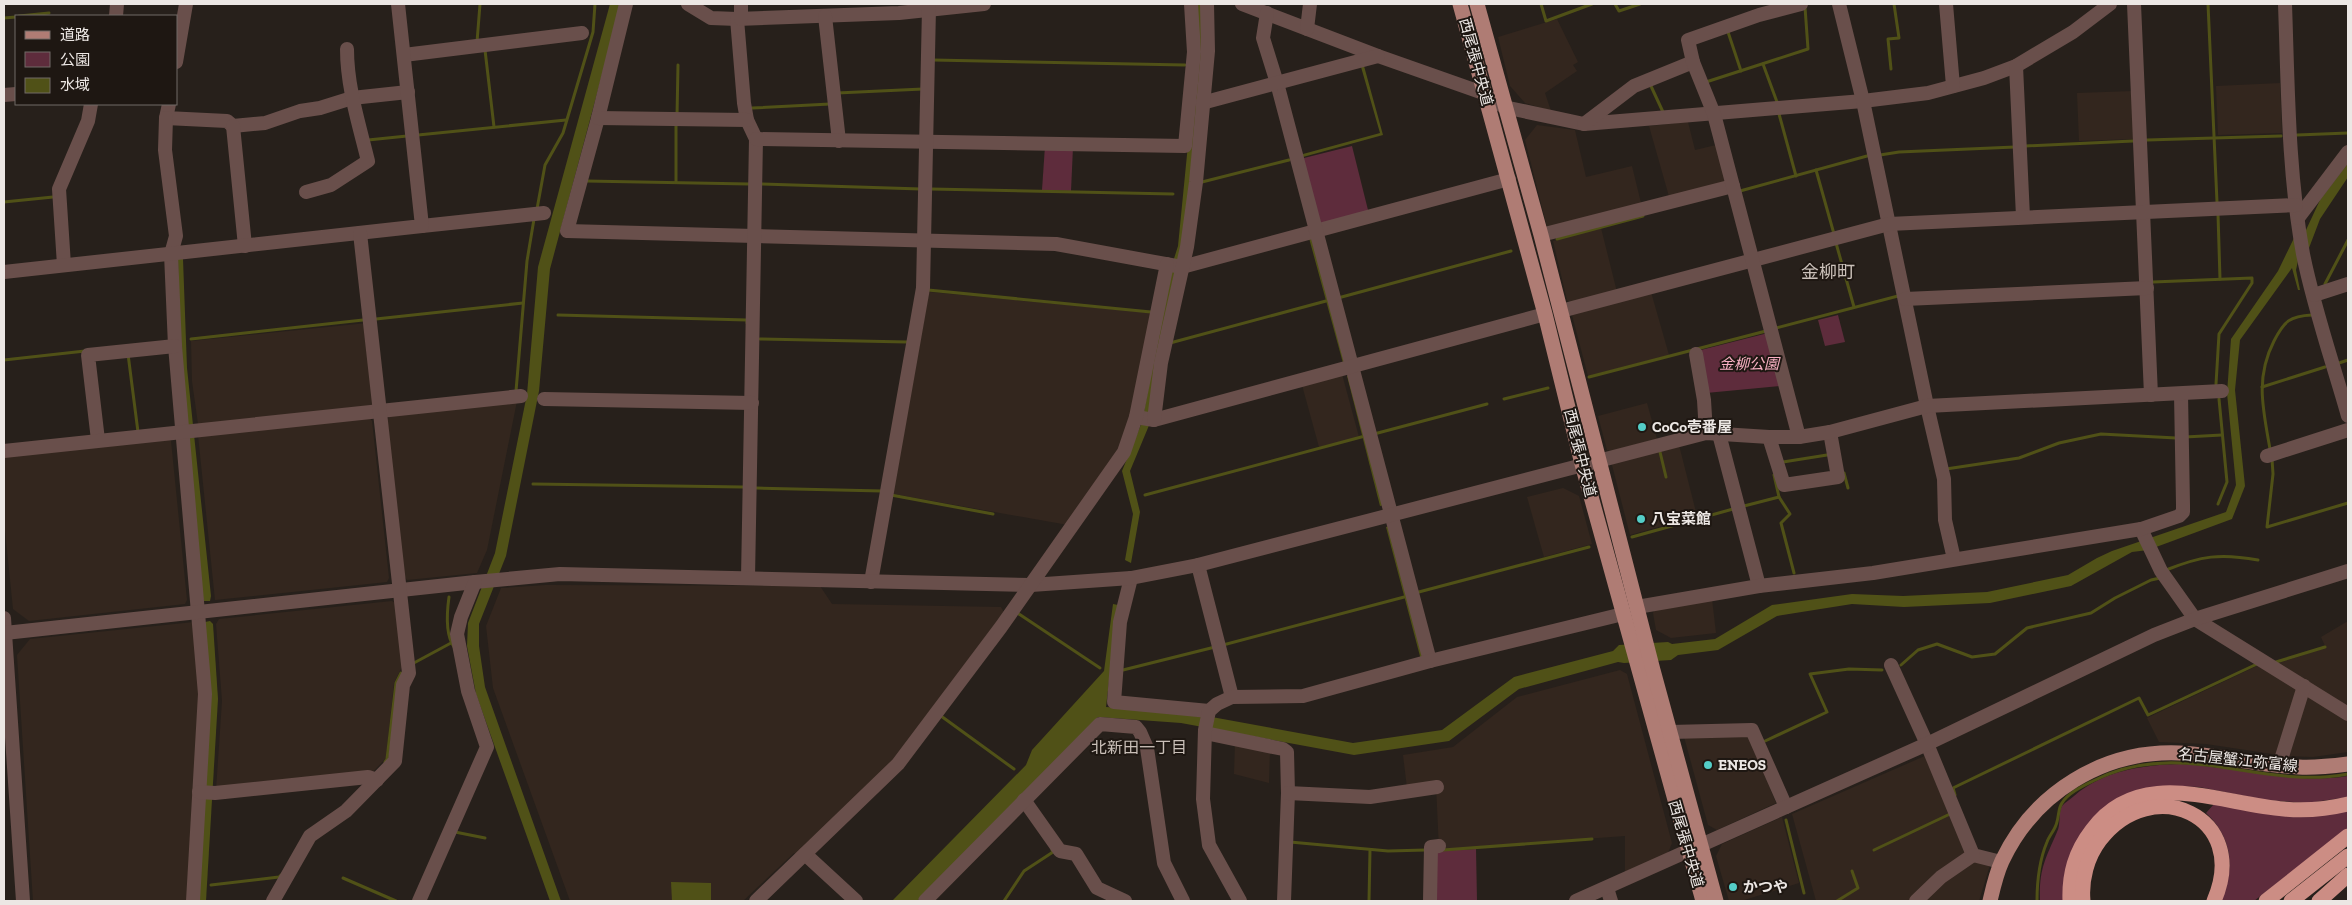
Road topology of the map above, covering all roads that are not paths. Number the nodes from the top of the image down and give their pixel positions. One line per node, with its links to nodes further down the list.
1 (186, 4): 27 (street)
2 (398, 4): 28 (street)
3 (626, 4): 44 (street)
4 (688, 4): 23 (street)
5 (741, 4): 23 (street)
6 (984, 4): 19 (street)
7 (1191, 4): 50 (street)
8 (1207, 4): 38 (street)
9 (1242, 4): 21 (street)
10 (1310, 4): 24 (street)
11 (1460, 4): 35 (main road, 西尾張中央道)
12 (1477, 4): 41 (main road, 西尾張中央道)
13 (1801, 4): 20 (street)
14 (1840, 4): 37 (street)
15 (1946, 4): 33 (street)
16 (2110, 4): 31 (street)
17 (2134, 4): 55 (street)
18 (2285, 4): 58 (street)
19 (929, 8): 22 (street); 50 (street)
20 (1757, 9): 30 (street)
21 (1267, 13): 24 (street); 32 (street)
22 (825, 16): 23 (street); 49 (street)
23 (739, 19): 45 (street)
24 (1307, 29): 29 (street)
25 (582, 33): 28 (street)
26 (348, 49): 36 (street)
27 (178, 50)
28 (404, 55): 34 (street)
29 (1378, 56): 32 (street); 35 (street)
30 (1692, 62): 42 (street); 46 (street)
31 (2016, 66): 33 (street); 57 (street)
32 (1277, 84): 38 (street); 61 (street)
33 (1953, 86): 37 (street)
34 (408, 92): 36 (street); 60 (street)
35 (1483, 93): 41 (street); 52 (main road, 西尾張中央道)
36 (352, 98): 47 (street); 54 (street)
37 (1863, 100): 42 (street); 59 (street)
38 (1202, 103): 70 (street)
39 (91, 105): 69 (street)
40 (169, 105): 43 (street)
41 (1504, 106): 46 (street); 63 (main road, 西尾張中央道)
42 (1714, 114): 46 (street); 53 (street)
43 (166, 118): 47 (street); 67 (street)
44 (598, 118): 45 (street); 64 (street)
45 (747, 120): 48 (street)
46 (1584, 124)
47 (233, 126): 66 (street)
48 (756, 139): 49 (street); 64 (street)
49 (839, 140): 50 (street)
50 (927, 142): 65 (street)
51 (2348, 152): 58 (street)
52 (1509, 179): 61 (street); 77 (main road, 西尾張中央道)
53 (1733, 186): 63 (street); 68 (street)
54 (306, 192)
55 (2143, 211): 57 (street); 58 (street); 73 (street)
56 (544, 213): 60 (street)
57 (2024, 217): 59 (street)
58 (2298, 217): 74 (street)
59 (1889, 224): 68 (street); 75 (street)
60 (422, 226): 62 (street)
61 (1315, 230): 70 (street); 80 (street)
62 (360, 233): 66 (street); 88 (street)
63 (1541, 235): 76 (main road, 西尾張中央道)
64 (755, 236): 65 (street); 86 (street)
65 (924, 240): 70 (street); 110 (street)
66 (245, 246): 67 (street)
67 (171, 254): 69 (street); 78 (street)
68 (1753, 261): 76 (street); 95 (street)
69 (64, 265): 71 (street)
70 (1175, 266): 90 (street)
71 (4, 272)
72 (2348, 284): 74 (street)
73 (2147, 288): 75 (street); 83 (street)
74 (2314, 295): 89 (street)
75 (1905, 298): 87 (street)
76 (1561, 310): 100 (main road, 西尾張中央道)
77 (1545, 314): 80 (street); 101 (main road, 西尾張中央道)
78 (175, 346): 92 (street); 97 (street)
79 (1696, 354): 94 (street)
80 (1353, 367): 90 (street); 102 (street)
81 (2222, 391): 82 (street)
82 (2181, 394): 83 (street); 103 (street)
83 (2152, 395): 87 (street)
84 (521, 396): 88 (street)
85 (544, 399): 86 (street)
86 (752, 403): 107 (street)
87 (1927, 406): 93 (street); 104 (street)
88 (379, 410): 92 (street); 113 (street)
89 (2348, 416)
90 (1146, 418): 111 (street)
91 (2348, 430): 99 (street)
92 (187, 431): 97 (street); 115 (street)
93 (1830, 432): 95 (street); 96 (street)
94 (1712, 433): 96 (street); 100 (street); 112 (street)
95 (1800, 437): 96 (street)
96 (1769, 438)
97 (98, 440): 98 (street)
98 (4, 451)
99 (2267, 456)
100 (1599, 460): 101 (street); 114 (main road, 西尾張中央道)
101 (1582, 464): 102 (street); 116 (main road, 西尾張中央道)
102 (1391, 514): 105 (street); 121 (street)
103 (2143, 533): 104 (street); 118 (street)
104 (1954, 559): 112 (street)
105 (1198, 565): 108 (street); 125 (street)
106 (2348, 571): 118 (street)
107 (748, 578): 109 (street); 110 (street)
108 (1131, 578): 111 (street); 126 (street)
109 (477, 582): 113 (street); 154 (street)
110 (871, 582): 111 (street)
111 (1031, 585): 145 (street)
112 (1759, 586): 114 (street)
113 (398, 590): 115 (street); 135 (street)
114 (1637, 608): 120 (main road, 西尾張中央道)
115 (199, 612): 119 (street); 137 (street)
116 (1623, 614): 120 (main road, 西尾張中央道); 121 (street)
117 (4, 618): 119 (street)
118 (2195, 619): 124 (street); 132 (street)
119 (5, 633): 151 (street)
120 (1636, 634): 123 (main road, 西尾張中央道)
121 (1430, 661): 125 (street)
122 (1890, 665): 132 (street)
123 (1646, 671): 131 (main road, 西尾張中央道); 144 (main road, 西尾張中央道)
124 (2304, 686): 128 (street); 134 (street)
125 (1232, 697): 127 (street)
126 (1138, 704): 127 (street); 129 (street)
127 (1208, 713): 130 (street)
128 (2348, 714)
129 (1136, 727): 139 (street); 159 (street)
130 (1205, 732): 138 (street); 160 (street)
131 (1670, 732): 141 (street); 144 (main road, 西尾張中央道)
132 (1927, 744): 141 (street); 146 (street)
133 (2348, 764): 134 (main road, 名古屋蟹江弥富線)
134 (2279, 766): 148 (main road, 名古屋蟹江弥富線)
135 (376, 780): 137 (street); 153 (street)
136 (1437, 787): 138 (street)
137 (205, 792): 152 (street)
138 (1288, 793): 161 (street)
139 (1024, 800): 157 (street); 158 (street)
140 (2348, 804): 169 (highway)
141 (1786, 807): 144 (street)
142 (2348, 836): 172 (highway)
143 (1439, 846): 162 (street)
144 (1694, 849): 150 (street); 165 (main road, 西尾張中央道); 166 (main road, 西尾張中央道)
145 (806, 854): 155 (street); 156 (street)
146 (1973, 855): 148 (street); 167 (street)
147 (2348, 856): 173 (highway)
148 (2001, 862): 168 (main road, 名古屋蟹江弥富線)
149 (2348, 875): 174 (highway)
150 (1607, 888): 163 (street); 164 (street)
151 (23, 901)
152 (193, 901)
153 (273, 901)
154 (419, 901)
155 (756, 901)
156 (856, 901)
157 (925, 901)
158 (1125, 901)
159 (1182, 901)
160 (1240, 901)
161 (1284, 901)
162 (1430, 901)
163 (1576, 901)
164 (1611, 901)
165 (1703, 901)
166 (1716, 901)
167 (1916, 901)
168 (1990, 901)
169 (2070, 901)
170 (2083, 901): 171 (highway)
171 (2214, 901)
172 (2266, 901)
173 (2292, 901)
174 (2319, 901)

